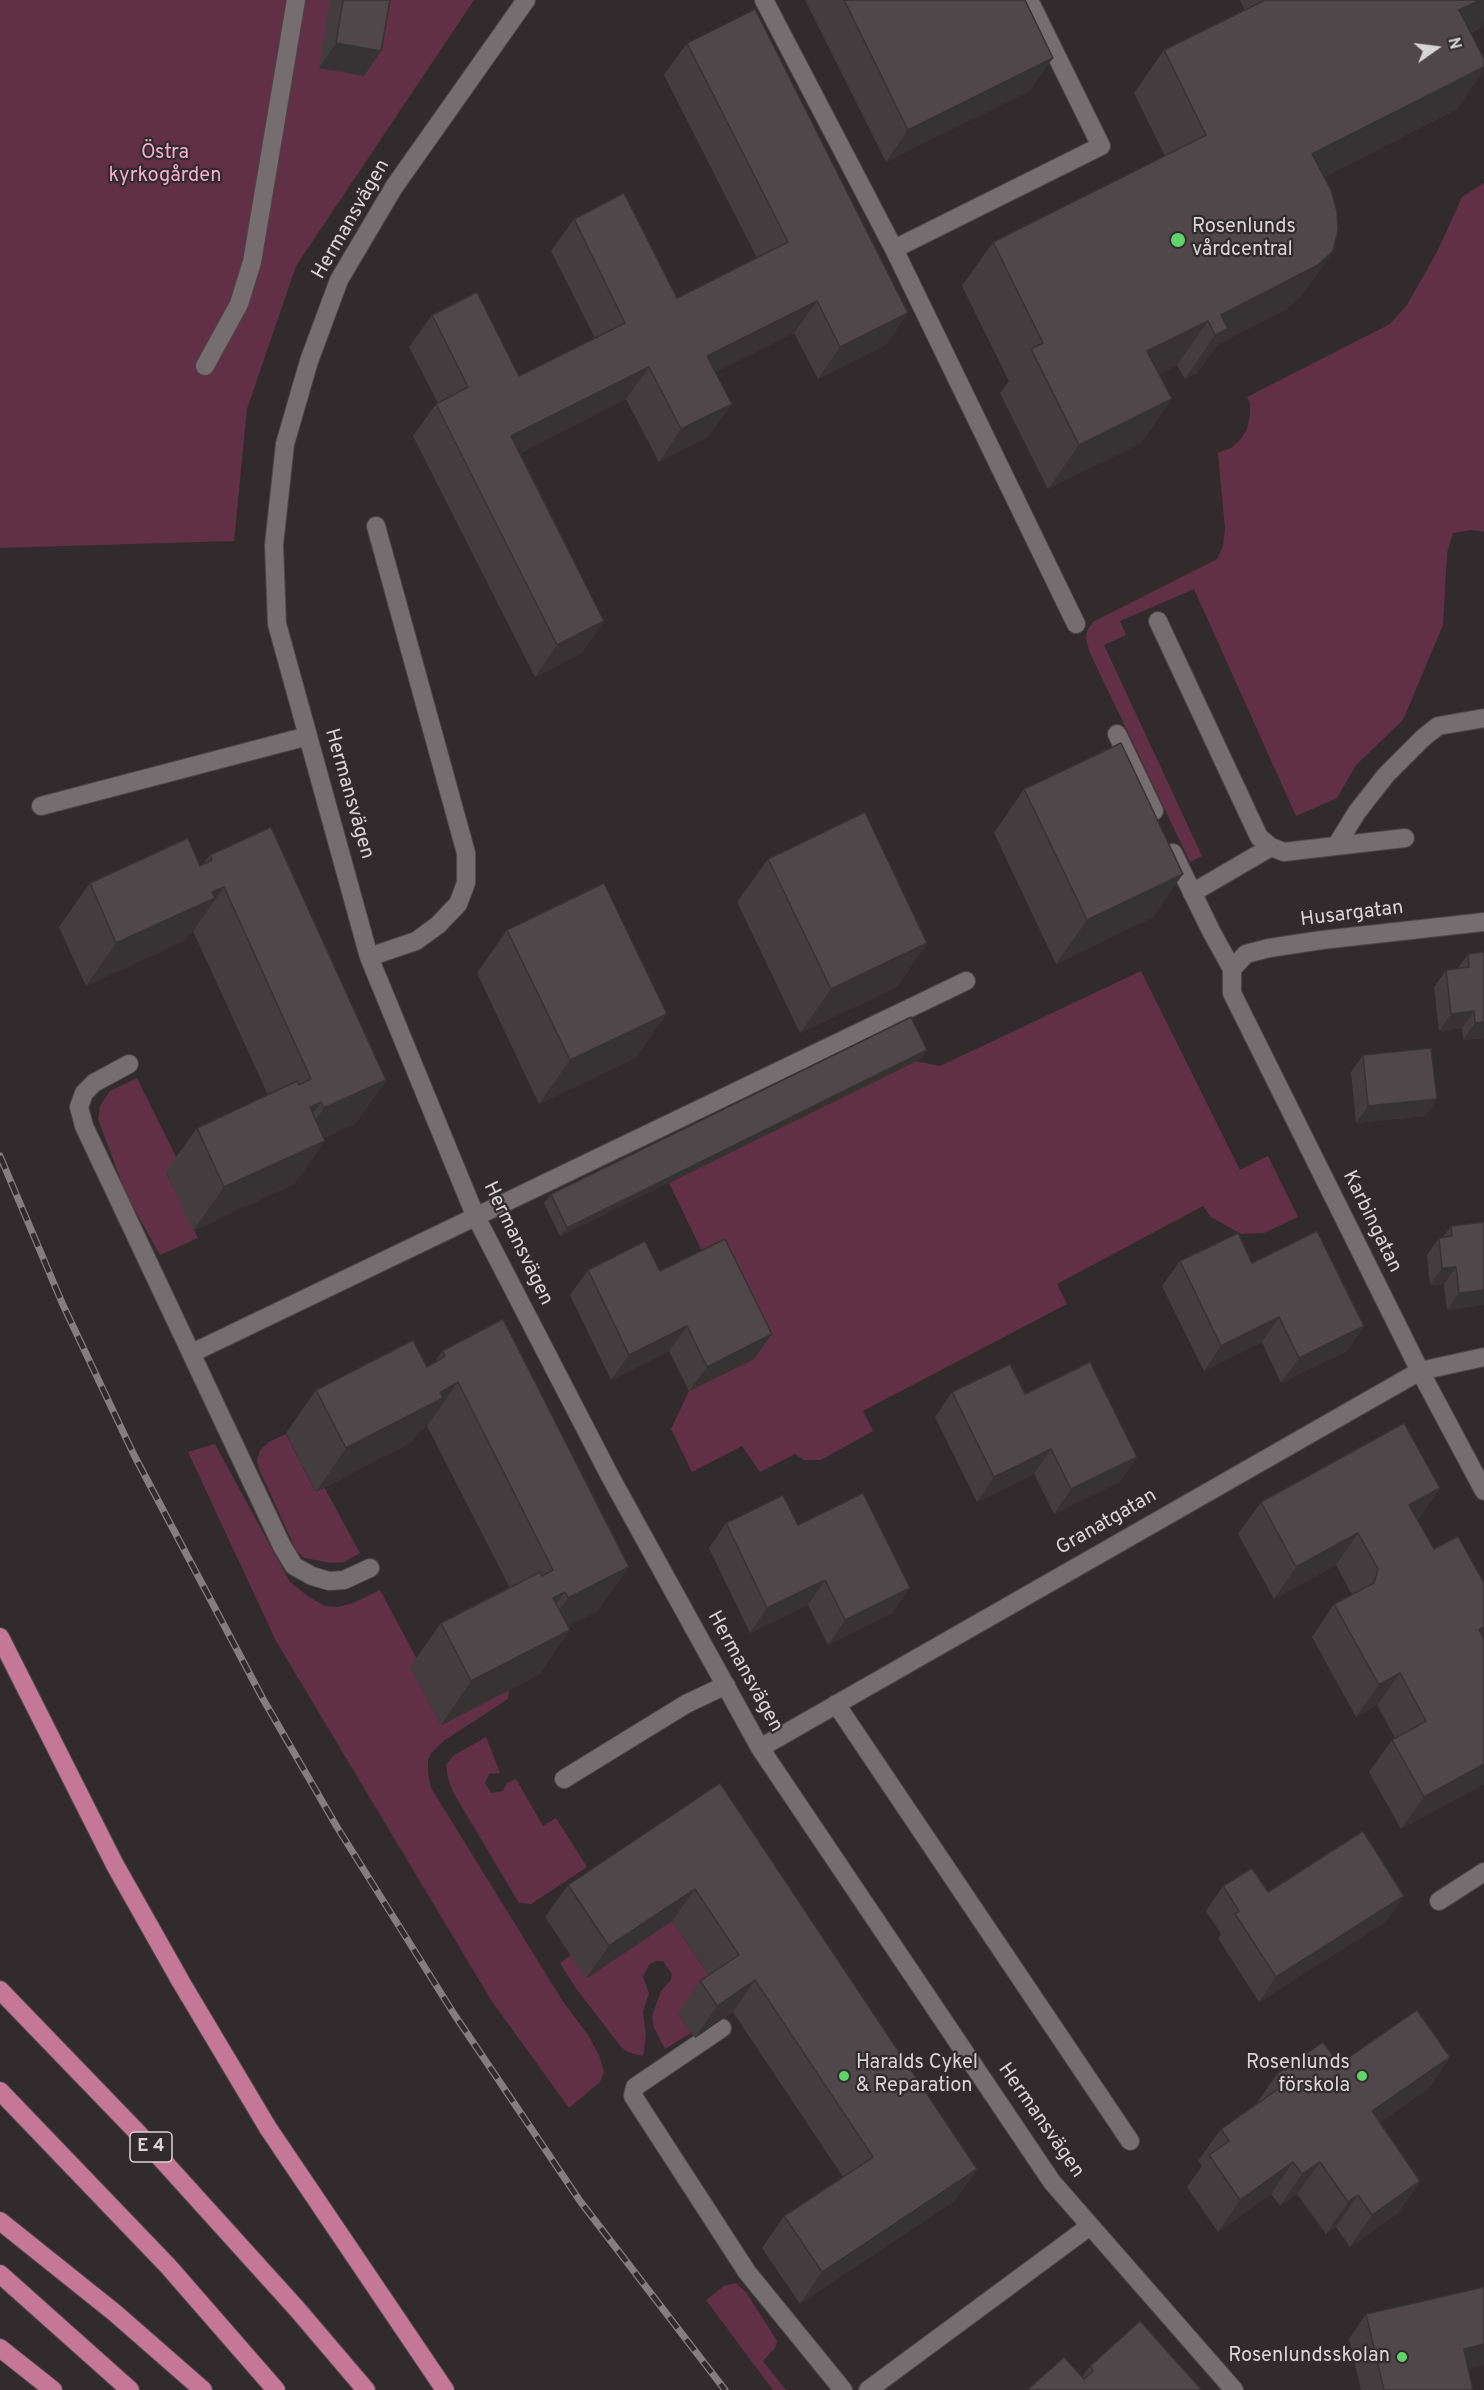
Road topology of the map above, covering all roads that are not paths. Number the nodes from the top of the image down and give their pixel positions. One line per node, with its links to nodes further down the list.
1 (296, 0): 6 (street)
2 (526, 0): 12 (street, Hermansvägen)
3 (764, 0): 5 (street)
4 (1029, 0): 5 (street)
5 (894, 249): 9 (street)
6 (205, 366)
7 (376, 526): 19 (street)
8 (1158, 621): 16 (street)
9 (1076, 624)
10 (1484, 718): 15 (street)
11 (1117, 734): 17 (street)
12 (308, 736): 13 (street); 19 (street, Hermansvägen)
13 (41, 806)
14 (1405, 838): 15 (street)
15 (1336, 846): 16 (street)
16 (1271, 847): 17 (street)
17 (1192, 893): 20 (street)
18 (1484, 922): 20 (street, Husargatan)
19 (369, 957): 23 (street, Hermansvägen)
20 (1232, 969): 26 (street, Karbingatan)
21 (966, 981): 23 (street)
22 (129, 1064): 24 (street)
23 (476, 1215): 24 (street); 30 (street, Hermansvägen)
24 (192, 1353): 28 (street)
25 (1484, 1357): 26 (street, Granatgatan)
26 (1420, 1371): 27 (street, Karbingatan); 31 (street, Granatgatan)
27 (1484, 1491)
28 (370, 1568)
29 (0, 1637): 49 (highway)
30 (726, 1685): 32 (street, Hermansvägen); 33 (street)
31 (836, 1704): 32 (street, Granatgatan); 39 (street)
32 (760, 1748): 41 (street, Hermansvägen)
33 (564, 1779)
34 (1484, 1872): 35 (street)
35 (1439, 1902)
36 (0, 1990): 48 (highway, E 4)
37 (722, 2028): 50 (street)
38 (0, 2091): 47 (highway)
39 (1130, 2141)
40 (0, 2221): 46 (highway)
41 (1090, 2226): 51 (street); 52 (street, Hermansvägen)
42 (0, 2274): 45 (highway)
43 (0, 2348): 44 (highway)
44 (53, 2390)
45 (130, 2390)
46 (202, 2390)
47 (276, 2390)
48 (366, 2390)
49 (445, 2390)
50 (843, 2390)
51 (868, 2390)
52 (1234, 2390)

